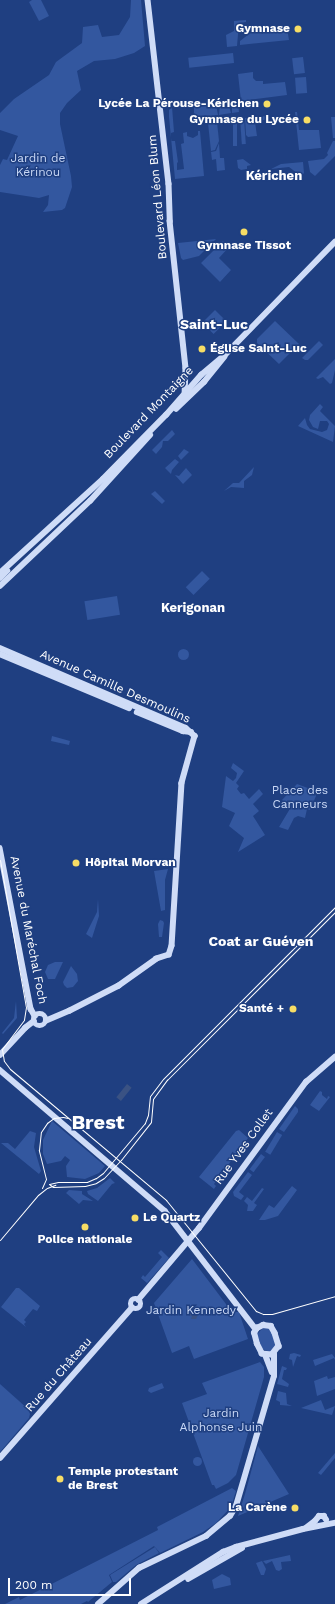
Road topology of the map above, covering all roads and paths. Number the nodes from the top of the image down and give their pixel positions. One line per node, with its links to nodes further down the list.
1 (148, 0): 4 (main road, Boulevard Léon Blum)
2 (335, 242): 3 (main road, Boulevard Montaigne)
3 (224, 356): 5 (main road, Boulevard Montaigne); 6 (main road, Boulevard Montaigne)
4 (186, 368): 5 (main road); 6 (main road, Boulevard Léon Blum)
5 (194, 382): 6 (main road)
6 (188, 394): 7 (main road, Boulevard Montaigne); 8 (main road, Boulevard Montaigne)
7 (51, 525): 9 (main road); 10 (main road)
8 (49, 539): 11 (main road); 12 (main road)
9 (0, 573)
10 (0, 578)
11 (0, 581)
12 (0, 586)
13 (0, 648): 15 (main road, Avenue Camille Desmoulins)
14 (0, 654): 15 (main road, Avenue Camille Desmoulins)
15 (191, 732): 18 (main road)
16 (0, 848): 17 (main road, Avenue du Maréchal Foch)
17 (35, 1019): 18 (main road); 18 (main road); 19 (main road)
18 (46, 1021)
19 (0, 1055)
20 (335, 1057): 22 (main road)
21 (335, 1060): 22 (main road)
22 (320, 1069): 24 (main road, Rue Yves Collet)
23 (0, 1070): 24 (main road)
24 (188, 1240): 25 (main road); 29 (main road, Rue du Château)
25 (256, 1329): 26 (main road); 27 (main road)
26 (274, 1354): 27 (main road); 28 (main road)
27 (266, 1356): 28 (main road)
28 (272, 1382): 36 (main road)
29 (1, 1458)
30 (315, 1521): 31 (main road); 33 (main road); 34 (main road)
31 (326, 1522): 32 (main road); 33 (main road)
32 (335, 1522)
33 (318, 1526): 34 (main road)
34 (303, 1529): 35 (main road)
35 (248, 1544): 37 (main road); 38 (main road)
36 (98, 1604)
37 (141, 1604)
38 (148, 1604)

